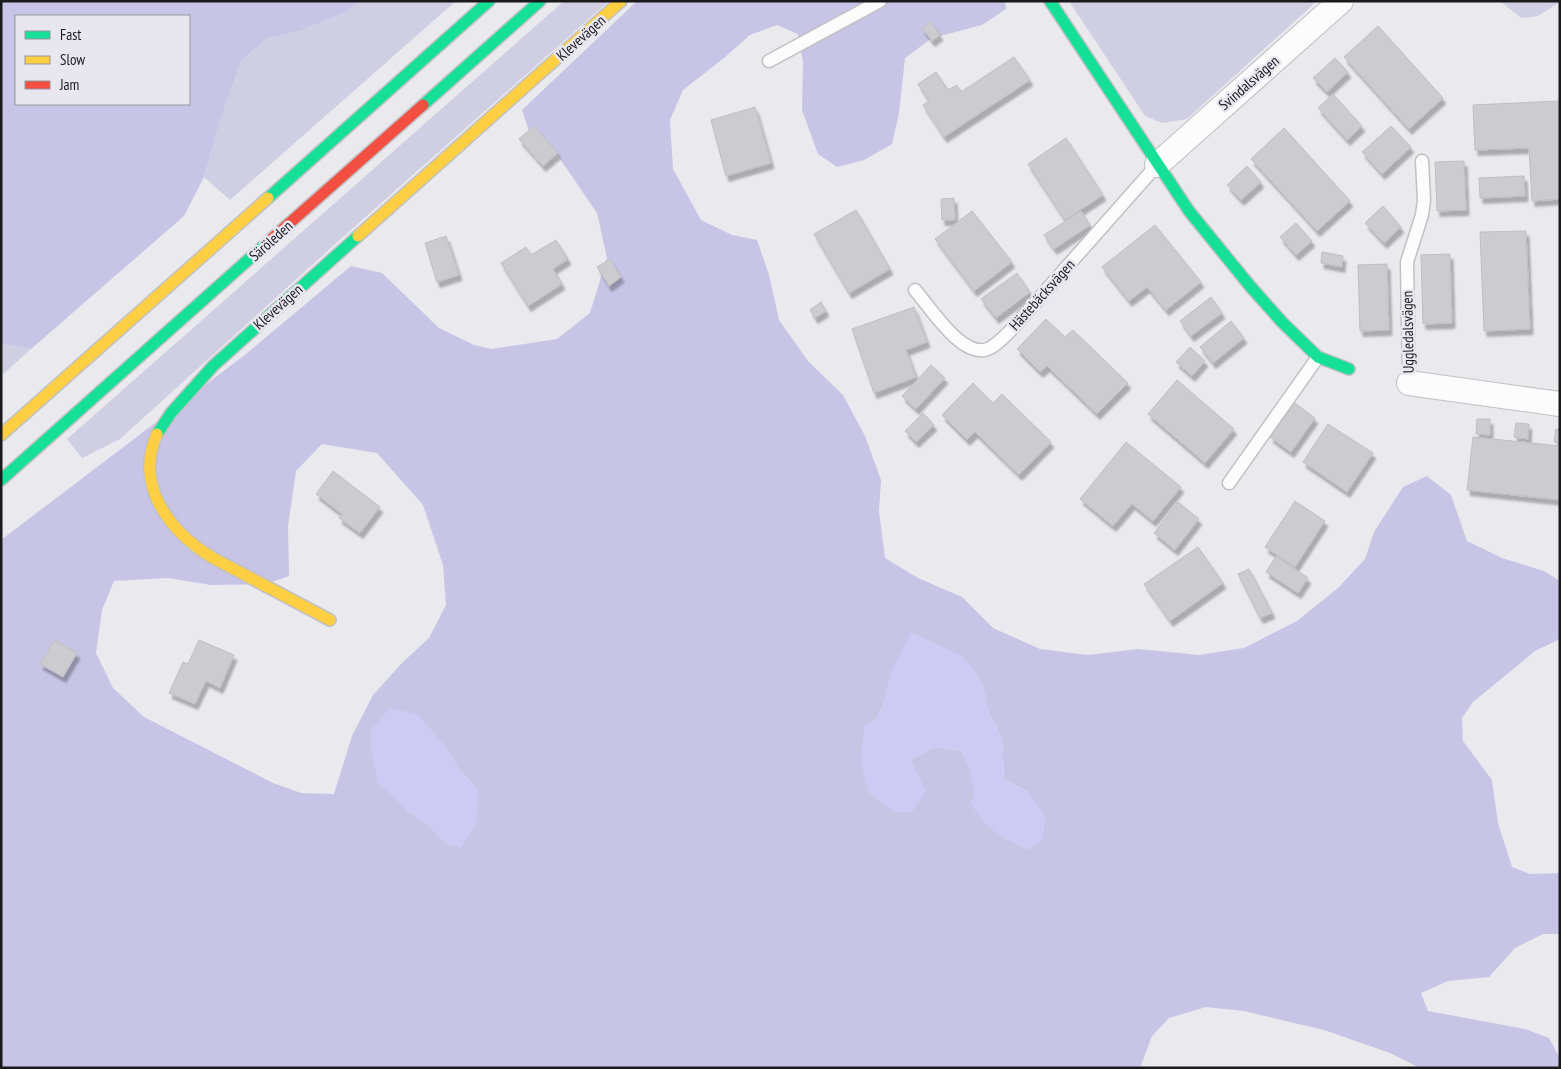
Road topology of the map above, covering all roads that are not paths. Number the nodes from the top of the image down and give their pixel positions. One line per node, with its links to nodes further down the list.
1 (489, 1): 15 (street)
2 (540, 1): 16 (street, Säröleden)
3 (622, 1): 18 (street, Klevevägen)
4 (880, 1): 7 (lane)
5 (1050, 1): 9 (street)
6 (1341, 1): 9 (street, Svindalsvägen)
7 (769, 61)
8 (1422, 161): 13 (lane, Uggledalsvägen)
9 (1157, 165): 10 (lane, Hästebäcksvägen); 11 (street)
10 (915, 290)
11 (1318, 357): 12 (street); 17 (lane)
12 (1349, 369)
13 (1409, 383): 14 (street, Uggledalsvägen)
14 (1560, 404)
15 (1, 434)
16 (1, 480)
17 (1229, 483)
18 (330, 620)

